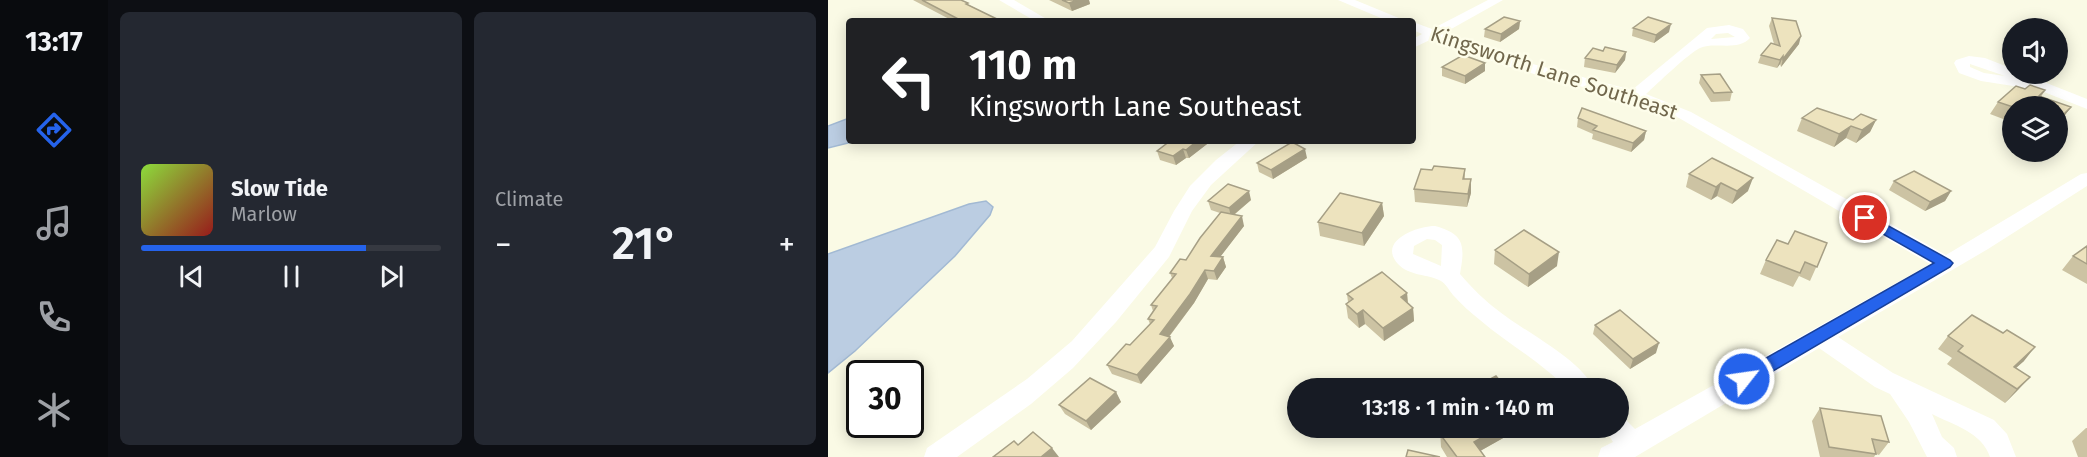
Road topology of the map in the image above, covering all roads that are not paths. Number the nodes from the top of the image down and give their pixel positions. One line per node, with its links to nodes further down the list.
1 (1005, 0): 4 (street)
2 (1344, 0): 5 (street)
3 (1497, 0): 7 (street)
4 (1038, 18)
5 (1392, 18)
6 (1416, 27): 7 (street, Kingsworth Lane Southeast)
7 (1432, 33): 8 (street); 11 (street, Kingsworth Lane Southeast)
8 (1416, 42)
9 (1696, 44): 11 (street)
10 (2042, 86): 12 (street)
11 (1635, 95): 15 (street, Kingsworth Lane Southeast)
12 (2087, 104)
13 (1247, 144): 21 (street)
14 (2087, 178): 15 (street)
15 (1945, 263): 17 (street)
16 (1449, 276): 18 (street)
17 (1819, 336): 19 (street); 20 (street)
18 (1571, 378)
19 (1899, 388): 22 (street); 23 (street)
20 (1620, 443)
21 (937, 457)
22 (1944, 457)
23 (2003, 457)

